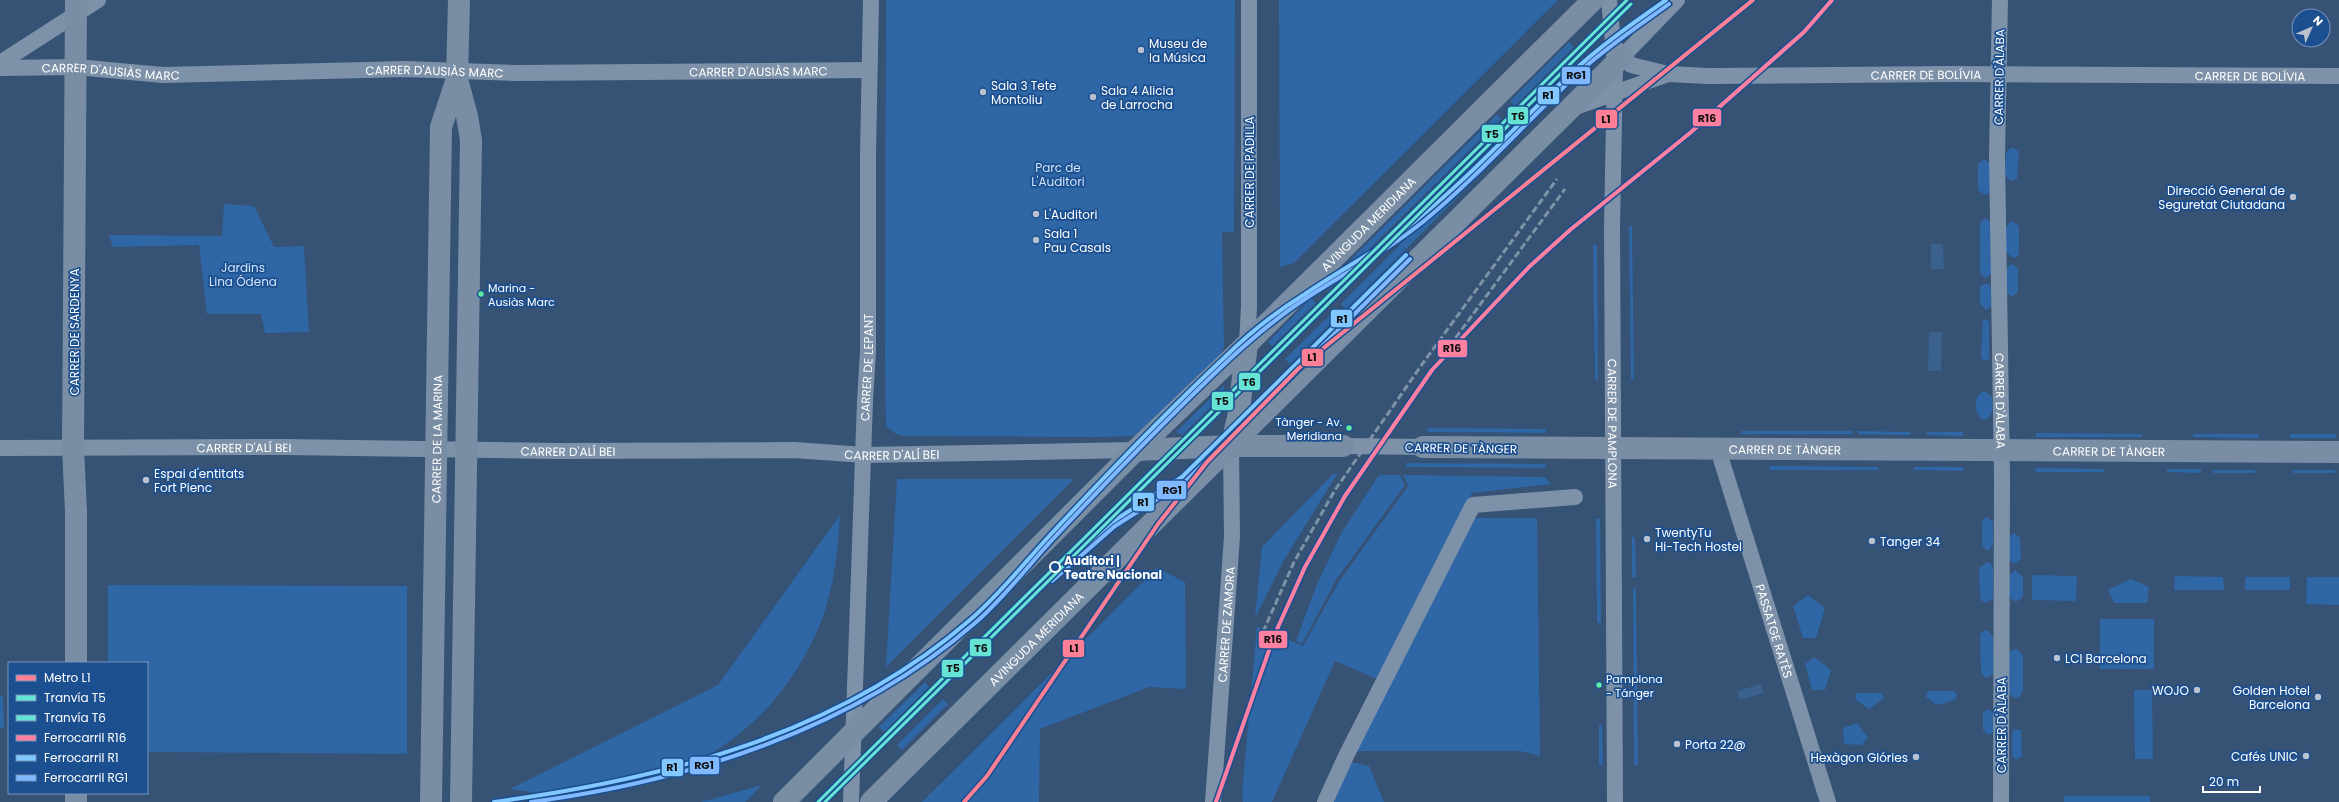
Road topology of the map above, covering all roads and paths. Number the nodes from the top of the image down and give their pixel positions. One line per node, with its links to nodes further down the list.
1 (98, 0): 9 (street)
2 (459, 0): 16 (street, CARRER DE LA MARINA)
3 (871, 0): 14 (street, CARRER DE LEPANT)
4 (1249, 0): 21 (street, CARRER DE PADILLA)
5 (1593, 0): 21 (street, AVINGUDA MERIDIANA)
6 (1610, 0): 10 (street, CARRER DE PAMPLONA)
7 (1677, 0): 10 (street, AVINGUDA MERIDIANA)
8 (2000, 0): 17 (street, CARRER D'ÀLABA)
9 (76, 7): 11 (street); 12 (street, CARRER DE SARDENYA)
10 (1617, 55): 15 (street); 19 (street, CARRER DE PAMPLONA); 20 (street, AVINGUDA MERIDIANA)
11 (0, 63)
12 (76, 67): 13 (street, CARRER D'AUSIÀS MARC); 16 (street, CARRER D'AUSIÀS MARC); 26 (street, CARRER DE SARDENYA)
13 (0, 68)
14 (869, 70): 16 (street, CARRER D'AUSIÀS MARC); 33 (street, CARRER DE LEPANT)
15 (1668, 74): 17 (street, CARRER DE BOLÍVIA); 19 (street, CARRER DE BOLÍVIA)
16 (457, 75): 28 (street, CARRER DE LA MARINA); 29 (street, CARRER DE LA MARINA)
17 (1998, 76): 18 (street, CARRER DE BOLÍVIA); 31 (street, CARRER D'ÀLABA)
18 (2339, 76)
19 (1614, 93): 20 (street, CARRER DE BOLÍVIA); 27 (street, CARRER DE PAMPLONA)
20 (1567, 110): 22 (street, AVINGUDA MERIDIANA)
21 (1247, 344): 22 (street); 30 (street, AVINGUDA MERIDIANA)
22 (1231, 446): 23 (street, CARRER DE TÀNGER); 30 (street, CARRER DE TÀNGER); 42 (street, AVINGUDA MERIDIANA); 43 (street, CARRER DE ZAMORA)
23 (1344, 446): 24 (street, CARRER DE TÀNGER)
24 (1423, 447): 27 (street, CARRER DE TÀNGER)
25 (0, 448): 26 (street, CARRER D'ALÍ BEI)
26 (74, 448): 28 (street, CARRER D'ALÍ BEI); 36 (street, CARRER DE SARDENYA)
27 (1614, 448): 31 (street, CARRER DE TÀNGER); 45 (street, CARRER DE PAMPLONA)
28 (437, 449): 29 (street, CARRER D'ALÍ BEI); 38 (street, CARRER DE LA MARINA)
29 (464, 449): 33 (street, CARRER D'ALÍ BEI); 39 (street, CARRER DE LA MARINA)
30 (1136, 450): 33 (street, CARRER D'ALÍ BEI); 37 (street, AVINGUDA MERIDIANA)
31 (2002, 452): 32 (street, CARRER DE TÀNGER); 47 (street, CARRER D'ÀLABA)
32 (2339, 452)
33 (864, 455): 37 (street, CARRER DE LEPANT)
34 (1721, 459): 46 (street, PASSATGE RATÈS)
35 (1575, 497): 44 (street)
36 (76, 662)
37 (852, 734): 40 (street, AVINGUDA MERIDIANA); 41 (street, CARRER DE LEPANT)
38 (431, 802)
39 (461, 802)
40 (784, 802)
41 (851, 802)
42 (871, 802)
43 (1213, 802)
44 (1325, 802)
45 (1615, 802)
46 (1828, 802)
47 (2001, 802)

